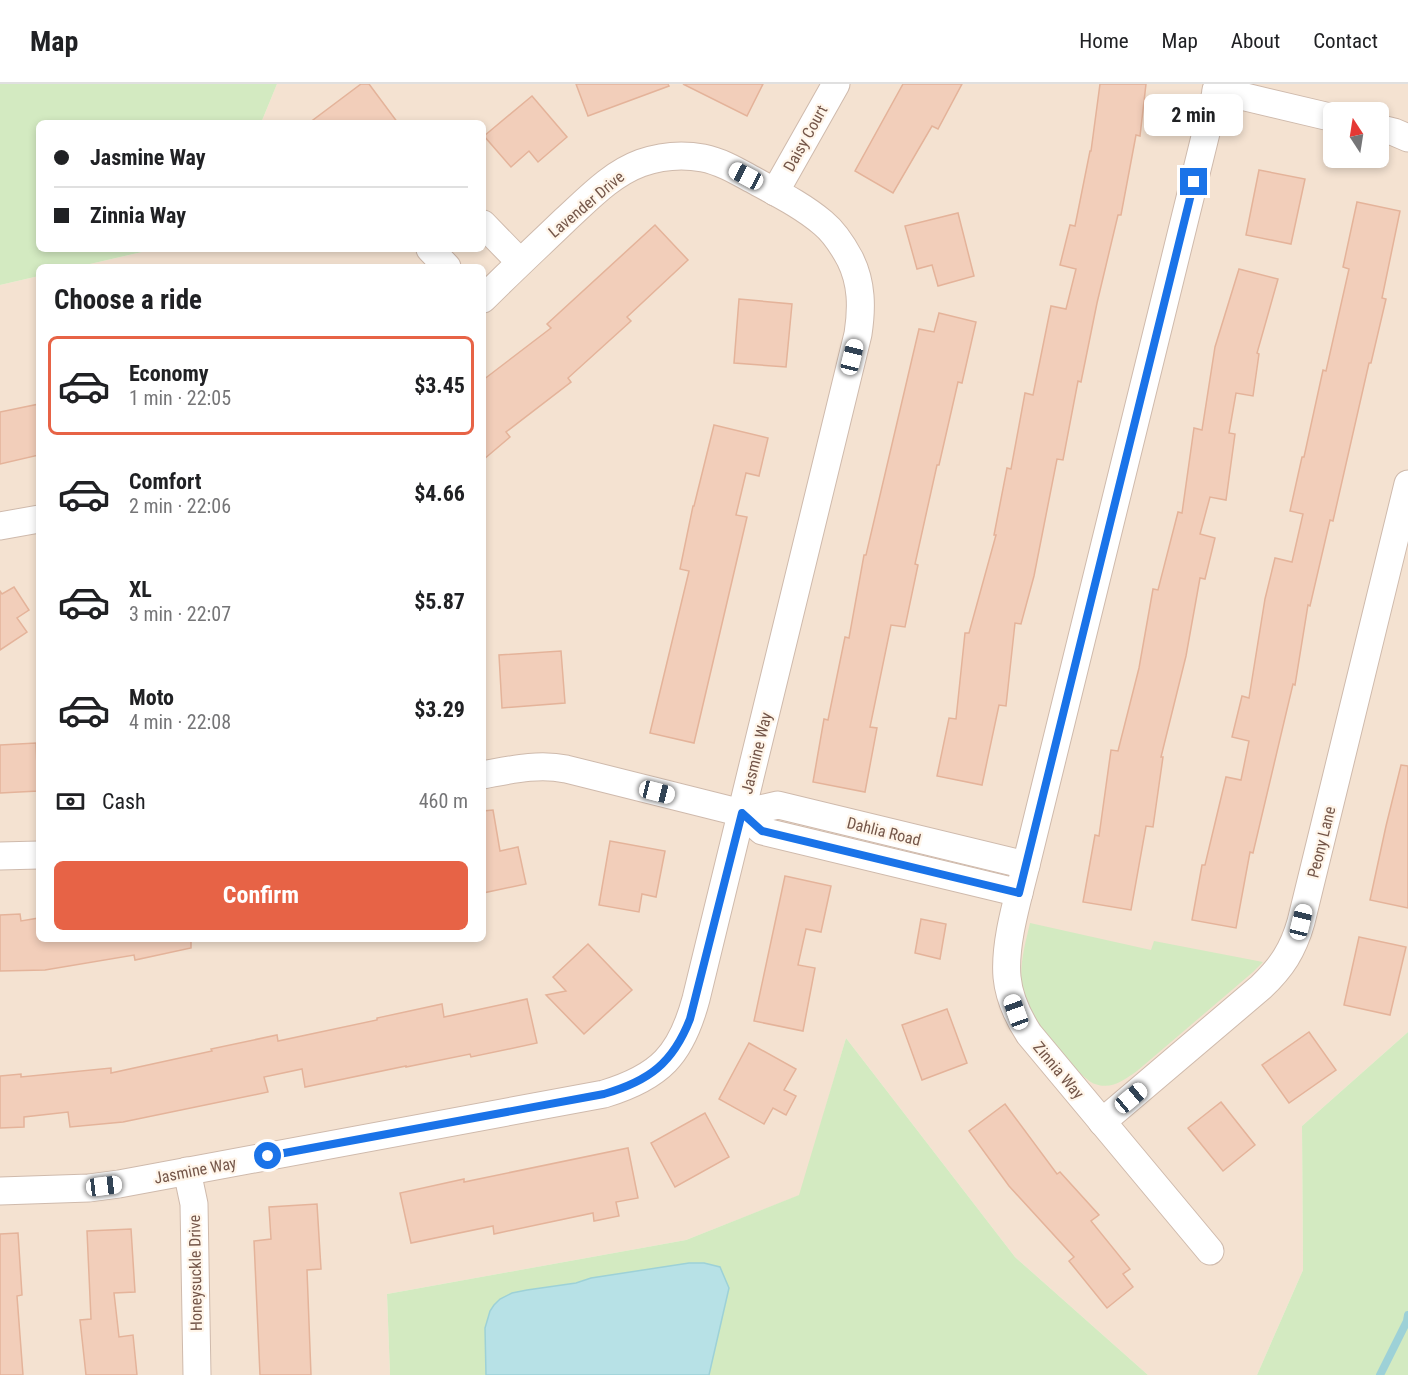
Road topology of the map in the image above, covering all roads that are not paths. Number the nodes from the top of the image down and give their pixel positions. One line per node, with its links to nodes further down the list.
1 (836, 84): 6 (street, Daisy Court)
2 (1217, 87): 3 (street); 19 (street, Zinnia Way)
3 (1323, 115)
4 (1389, 131): 5 (street)
5 (1408, 138)
6 (775, 192): 9 (street, Lavender Drive); 16 (street, Jasmine Way)
7 (486, 227): 9 (street)
8 (433, 252): 10 (street)
9 (520, 262): 11 (street, Lavender Drive)
10 (444, 264)
11 (486, 295)
12 (1408, 484): 21 (street, Peony Lane)
13 (36, 520): 14 (street)
14 (0, 526)
15 (486, 775): 16 (street, Dahlia Road)
16 (742, 813): 19 (street, Dahlia Road); 20 (street, Dahlia Road); 22 (street, Jasmine Way)
17 (36, 855): 18 (street)
18 (0, 856)
19 (1026, 865): 20 (street, Zinnia Way)
20 (1019, 893): 21 (street, Zinnia Way)
21 (1102, 1122): 24 (street, Zinnia Way)
22 (187, 1171): 23 (street, Jasmine Way); 25 (street, Honeysuckle Drive)
23 (0, 1191)
24 (1210, 1251)
25 (197, 1375)

